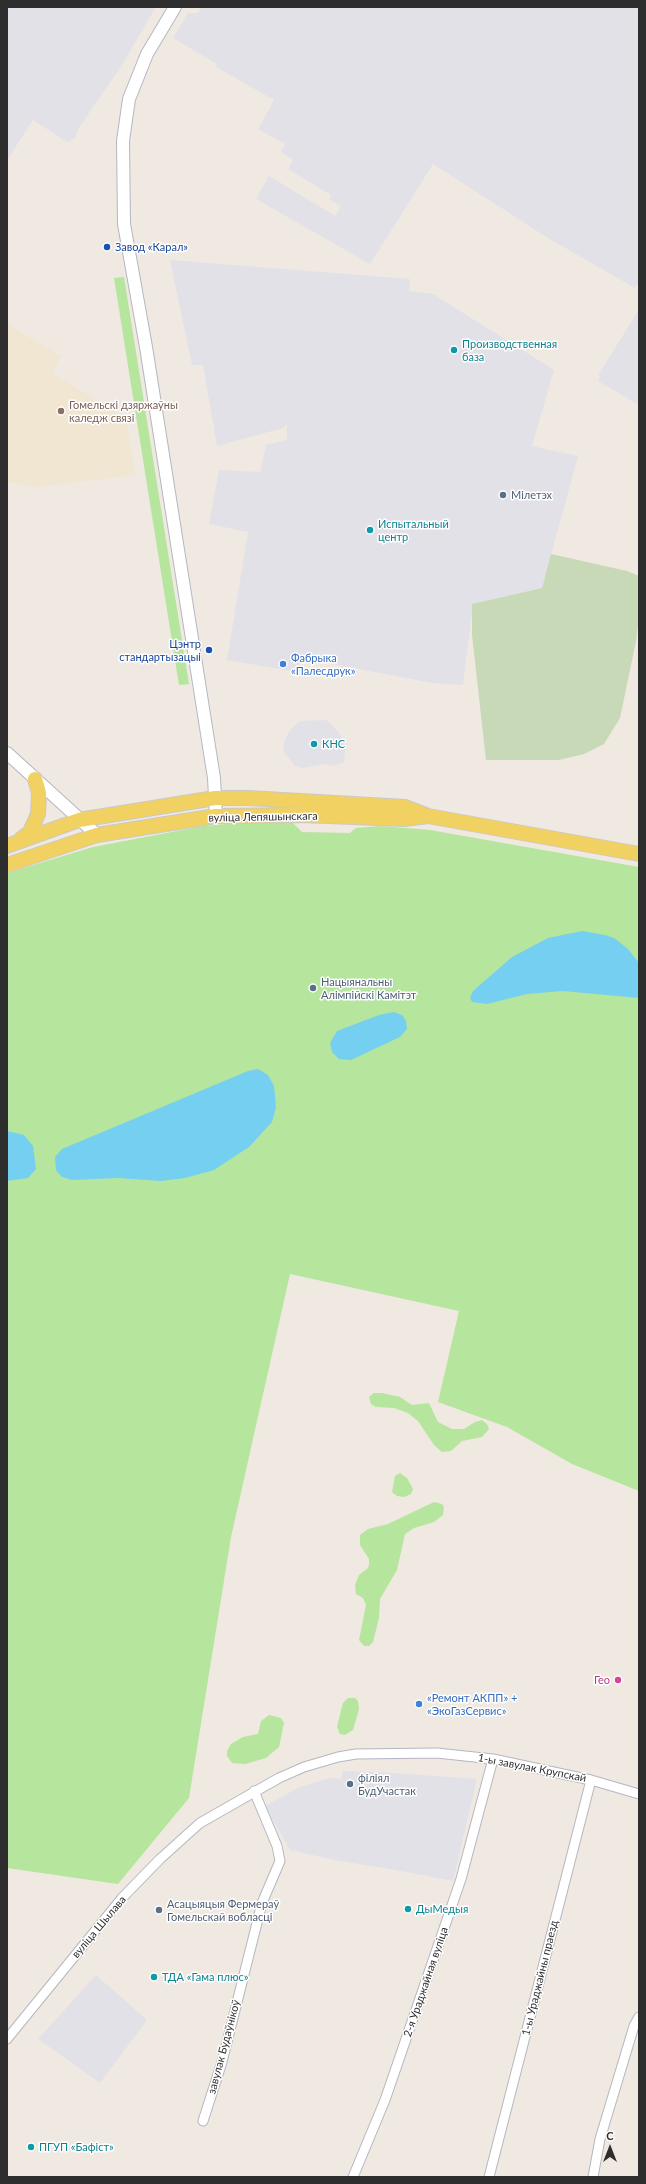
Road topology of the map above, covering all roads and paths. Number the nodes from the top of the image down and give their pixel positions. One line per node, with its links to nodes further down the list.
1 (175, 7): 4 (main road)
2 (7, 753): 3 (main road)
3 (35, 779): 7 (main road); 9 (main road)
4 (216, 798): 5 (main road); 6 (main road, вуліца Лепяшынскага); 7 (main road, вуліца Лепяшынскага)
5 (216, 816): 6 (main road, вуліца Лепяшынскага); 8 (main road, вуліца Лепяшынскага)
6 (428, 816): 10 (main road, вуліца Лепяшынскага)
7 (80, 820): 8 (main road); 9 (main road, вуліца Лепяшынскага)
8 (97, 834): 11 (main road, вуліца Лепяшынскага)
9 (13, 844)
10 (639, 854)
11 (7, 865)
12 (493, 1759): 13 (street, 1-ы завулак Крупскай); 14 (street, 1-ы завулак Крупскай); 20 (street, 2-я Ураджайная вуліца)
13 (591, 1780): 15 (street, 1-ы завулак Крупскай); 21 (street, 1-ы Ураджайны праезд)
14 (254, 1791): 16 (street, 1-ы завулак Крупскай); 19 (street, завулак Будаўнікоў)
15 (639, 1794)
16 (200, 1824): 18 (street, вуліца Шылава)
17 (639, 2017): 22 (street)
18 (7, 2039)
19 (203, 2121)
20 (354, 2177)
21 (489, 2177)
22 (593, 2177)

